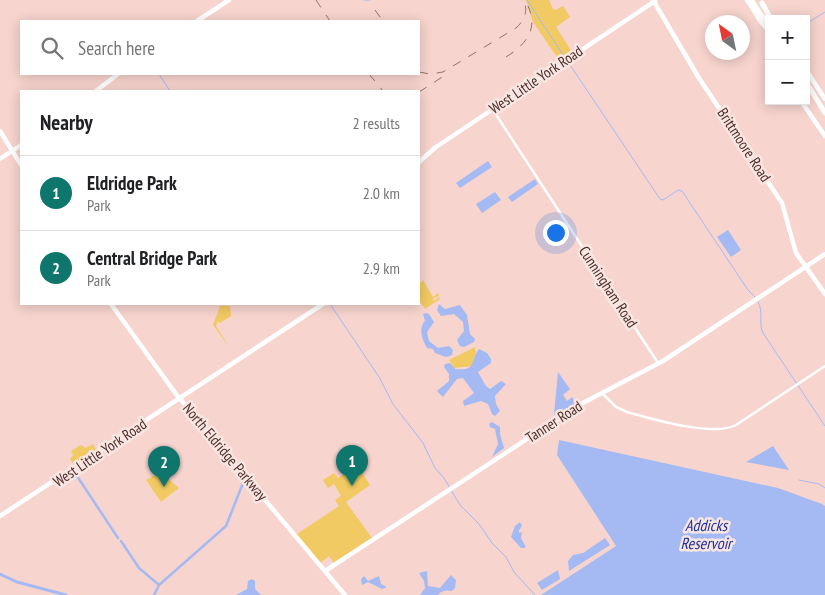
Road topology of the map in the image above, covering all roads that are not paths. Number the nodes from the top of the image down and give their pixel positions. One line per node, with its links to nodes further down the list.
1 (229, 0): 10 (main road)
2 (654, 0): 20 (main road, West Little York Road); 33 (main road, Brittmoore Road)
3 (746, 0): 9 (main road)
4 (751, 0): 11 (highway)
5 (755, 0): 7 (highway)
6 (761, 2): 8 (highway)
7 (767, 15)
8 (768, 15)
9 (759, 19): 12 (highway)
10 (199, 20)
11 (765, 20)
12 (765, 27)
13 (117, 75): 15 (main road)
14 (810, 76): 18 (main road)
15 (97, 90)
16 (810, 90): 21 (highway)
17 (810, 91): 22 (highway)
18 (825, 100)
19 (804, 105): 24 (main road)
20 (492, 109): 29 (main road, West Little York Road); 37 (street, Cunningham Road)
21 (825, 111)
22 (825, 118)
23 (0, 131): 27 (main road)
24 (825, 136)
25 (0, 137): 27 (main road)
26 (20, 146): 27 (main road)
27 (11, 151): 28 (main road); 30 (main road); 31 (main road)
28 (0, 159)
29 (420, 161)
30 (20, 164)
31 (20, 168)
32 (825, 255): 33 (main road, Tanner Road)
33 (806, 268): 34 (main road, Brittmoore Road); 37 (main road, Tanner Road)
34 (825, 294)
35 (113, 305): 40 (main road, North Eldridge Parkway)
36 (321, 305): 40 (main road, West Little York Road)
37 (658, 364): 39 (main road, Tanner Road)
38 (825, 366): 39 (street)
39 (603, 393): 42 (main road, Tanner Road)
40 (180, 399): 41 (main road, West Little York Road); 42 (main road, North Eldridge Parkway)
41 (0, 518)
42 (325, 571): 43 (main road, North Eldridge Parkway)
43 (345, 595)

